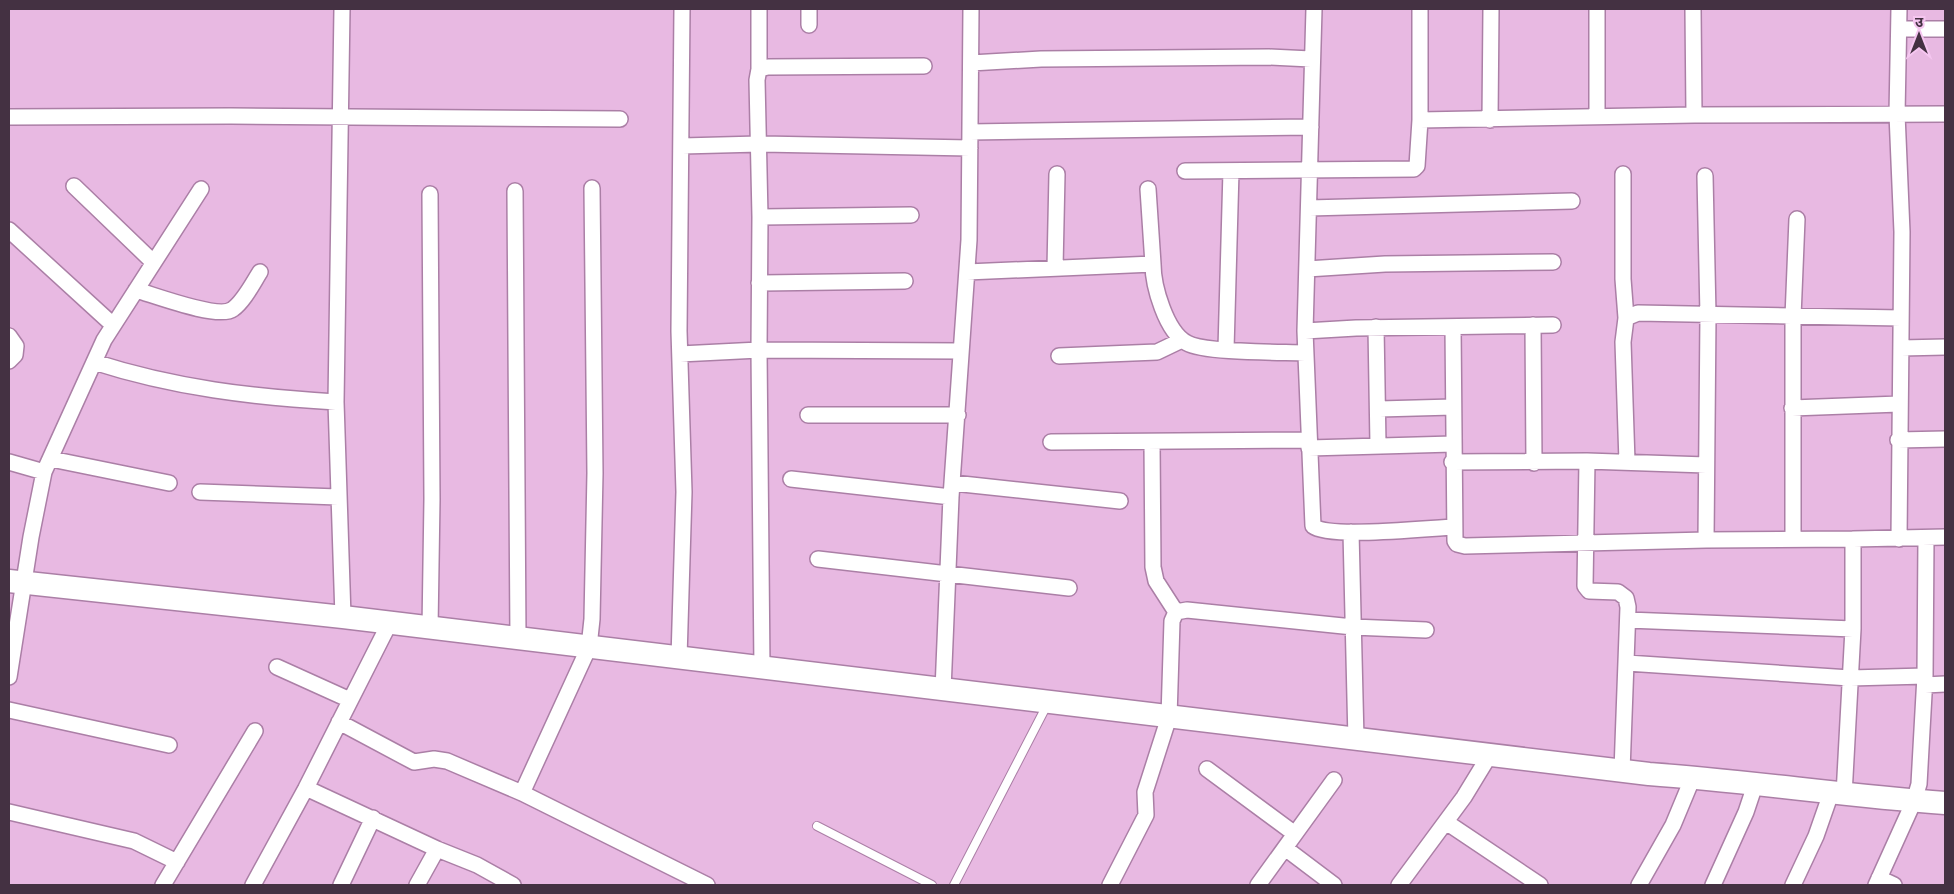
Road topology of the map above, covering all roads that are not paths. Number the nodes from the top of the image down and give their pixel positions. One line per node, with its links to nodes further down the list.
1 (342, 9): 23 (street)
2 (682, 9): 31 (street)
3 (759, 9): 18 (street)
4 (809, 9): 12 (street)
5 (970, 9): 16 (street)
6 (1314, 9): 15 (street)
7 (1420, 9): 26 (street)
8 (1491, 9): 27 (street)
9 (1597, 9): 24 (street)
10 (1693, 9): 21 (street)
11 (1899, 9): 13 (street)
12 (810, 25)
13 (1899, 29): 14 (street); 19 (street)
14 (1945, 29)
15 (1311, 59): 16 (street); 28 (street)
16 (970, 64): 29 (street)
17 (924, 66): 18 (street)
18 (759, 69): 30 (street)
19 (1897, 114): 20 (street); 21 (street); 64 (street)
20 (1945, 114)
21 (1694, 115): 24 (street)
22 (9, 117): 23 (street)
23 (342, 117): 25 (street); 83 (street)
24 (1597, 117): 27 (street)
25 (620, 119)
26 (1420, 120): 27 (street); 35 (street)
27 (1490, 120)
28 (1311, 127): 29 (street); 35 (street)
29 (970, 132): 32 (street)
30 (759, 144): 31 (street); 32 (street); 48 (street)
31 (682, 146): 79 (street)
32 (970, 148): 57 (street)
33 (1185, 171): 34 (street)
34 (1231, 171): 35 (street); 75 (street)
35 (1311, 171): 46 (street)
36 (1056, 174): 54 (street)
37 (1623, 174): 63 (street)
38 (1705, 176): 61 (street)
39 (74, 186): 51 (street)
40 (592, 188): 132 (street)
41 (1148, 189): 53 (street)
42 (201, 190): 51 (street)
43 (515, 191): 131 (street)
44 (430, 194): 128 (street)
45 (1572, 201): 46 (street)
46 (1309, 208): 55 (street)
47 (911, 215): 48 (street)
48 (760, 217): 59 (street)
49 (1798, 219): 62 (street)
50 (9, 230): 66 (street)
51 (153, 262): 60 (street)
52 (1554, 262): 55 (street)
53 (1153, 264): 54 (street); 72 (street)
54 (1056, 268): 57 (street)
55 (1307, 269): 70 (street)
56 (260, 272): 60 (street)
57 (966, 272): 77 (street)
58 (905, 281): 59 (street)
59 (759, 283): 76 (street)
60 (136, 290): 66 (street)
61 (1708, 315): 62 (street); 63 (street); 102 (street)
62 (1793, 317): 64 (street); 86 (street)
63 (1626, 318): 100 (street)
64 (1901, 318): 74 (street)
65 (1553, 325): 67 (street)
66 (113, 326): 82 (street)
67 (1533, 326): 69 (street); 101 (street)
68 (1376, 327): 69 (street); 70 (street); 87 (street)
69 (1453, 327): 85 (street)
70 (1305, 332): 78 (street)
71 (9, 336): 81 (street)
72 (1182, 340): 75 (street); 80 (street)
73 (1945, 347): 74 (street)
74 (1901, 348): 84 (street)
75 (1226, 349): 78 (street)
76 (759, 350): 77 (street); 79 (street); 136 (street)
77 (961, 351): 89 (street)
78 (1306, 353): 94 (street)
79 (680, 354): 133 (street)
80 (1059, 356)
81 (9, 361)
82 (94, 362): 83 (street); 103 (street)
83 (336, 402): 108 (street)
84 (1899, 404): 86 (street); 91 (street)
85 (1452, 408): 87 (street); 95 (street)
86 (1792, 408): 113 (street)
87 (1378, 409): 96 (street)
88 (808, 415): 89 (street)
89 (958, 415): 106 (street)
90 (1945, 439): 91 (street)
91 (1898, 440): 116 (street)
92 (1051, 442): 93 (street)
93 (1152, 443): 94 (street); 123 (street)
94 (1309, 444): 96 (street); 111 (street)
95 (1452, 444): 96 (street); 99 (street)
96 (1378, 445)
97 (1587, 461): 100 (street); 101 (street); 118 (street)
98 (9, 462): 103 (street)
99 (1452, 462): 101 (street); 110 (street)
100 (1627, 462): 102 (street)
101 (1534, 463)
102 (1706, 464): 117 (street)
103 (48, 466): 105 (street); 121 (street)
104 (791, 479): 106 (street)
105 (169, 483)
106 (952, 490): 109 (street); 120 (street)
107 (200, 492): 108 (street)
108 (338, 496): 124 (street)
109 (1120, 501)
110 (1454, 527): 111 (street); 118 (street)
111 (1351, 532): 127 (street)
112 (1945, 537): 114 (street)
113 (1793, 538): 115 (street); 117 (street)
114 (1926, 538): 116 (street); 139 (street)
115 (1853, 539): 116 (street); 129 (street)
116 (1899, 539)
117 (1706, 540): 118 (street)
118 (1585, 543): 125 (street)
119 (818, 558): 120 (street)
120 (948, 573): 122 (street); 141 (street)
121 (16, 582): 124 (street); 137 (street)
122 (1069, 588)
123 (1176, 612): 127 (street); 145 (street)
124 (343, 617): 126 (street)
125 (1628, 620): 129 (street); 134 (street)
126 (388, 624): 128 (street); 142 (street)
127 (1353, 627): 130 (street); 148 (street)
128 (430, 629): 131 (street)
129 (1853, 629): 138 (street)
130 (1426, 630)
131 (518, 639): 132 (street)
132 (589, 647): 133 (street); 157 (street)
133 (679, 658): 136 (street)
134 (1626, 663): 138 (street); 152 (street)
135 (277, 667): 142 (street)
136 (762, 668): 141 (street)
137 (9, 677)
138 (1850, 678): 139 (street); 158 (street)
139 (1925, 681): 140 (street); 159 (street)
140 (1945, 684)
141 (943, 690): 143 (street)
142 (350, 700): 146 (street)
143 (1048, 702): 145 (street); 178 (lane)
144 (9, 710): 149 (street)
145 (1169, 717): 148 (street); 179 (street)
146 (339, 722): 156 (street); 157 (street)
147 (256, 731): 168 (street)
148 (1356, 740): 150 (street)
149 (169, 745)
150 (1489, 756): 152 (street); 163 (street)
151 (1207, 769): 165 (street)
152 (1622, 771): 153 (street)
153 (1693, 777): 155 (street); 183 (street)
154 (1334, 780): 165 (street)
155 (1756, 782): 158 (street); 184 (street)
156 (306, 788): 162 (street); 173 (street)
157 (522, 793): 176 (street)
158 (1837, 794): 159 (street); 185 (street)
159 (1914, 801): 160 (street); 169 (street)
160 (1945, 803)
161 (9, 812): 168 (street)
162 (373, 818): 167 (street); 174 (street)
163 (1446, 822): 170 (street); 182 (street)
164 (818, 826): 177 (lane)
165 (1295, 834): 166 (street)
166 (1285, 848): 180 (street); 181 (street)
167 (437, 850): 171 (street); 175 (street)
168 (177, 862): 172 (street)
169 (1877, 882): 186 (street)
170 (1405, 883)
171 (507, 884)
172 (162, 885)
173 (254, 885)
174 (341, 885)
175 (418, 885)
176 (707, 885)
177 (932, 885)
178 (954, 885)
179 (1110, 885)
180 (1258, 885)
181 (1334, 885)
182 (1540, 885)
183 (1639, 885)
184 (1713, 885)
185 (1793, 885)
186 (1894, 885)

